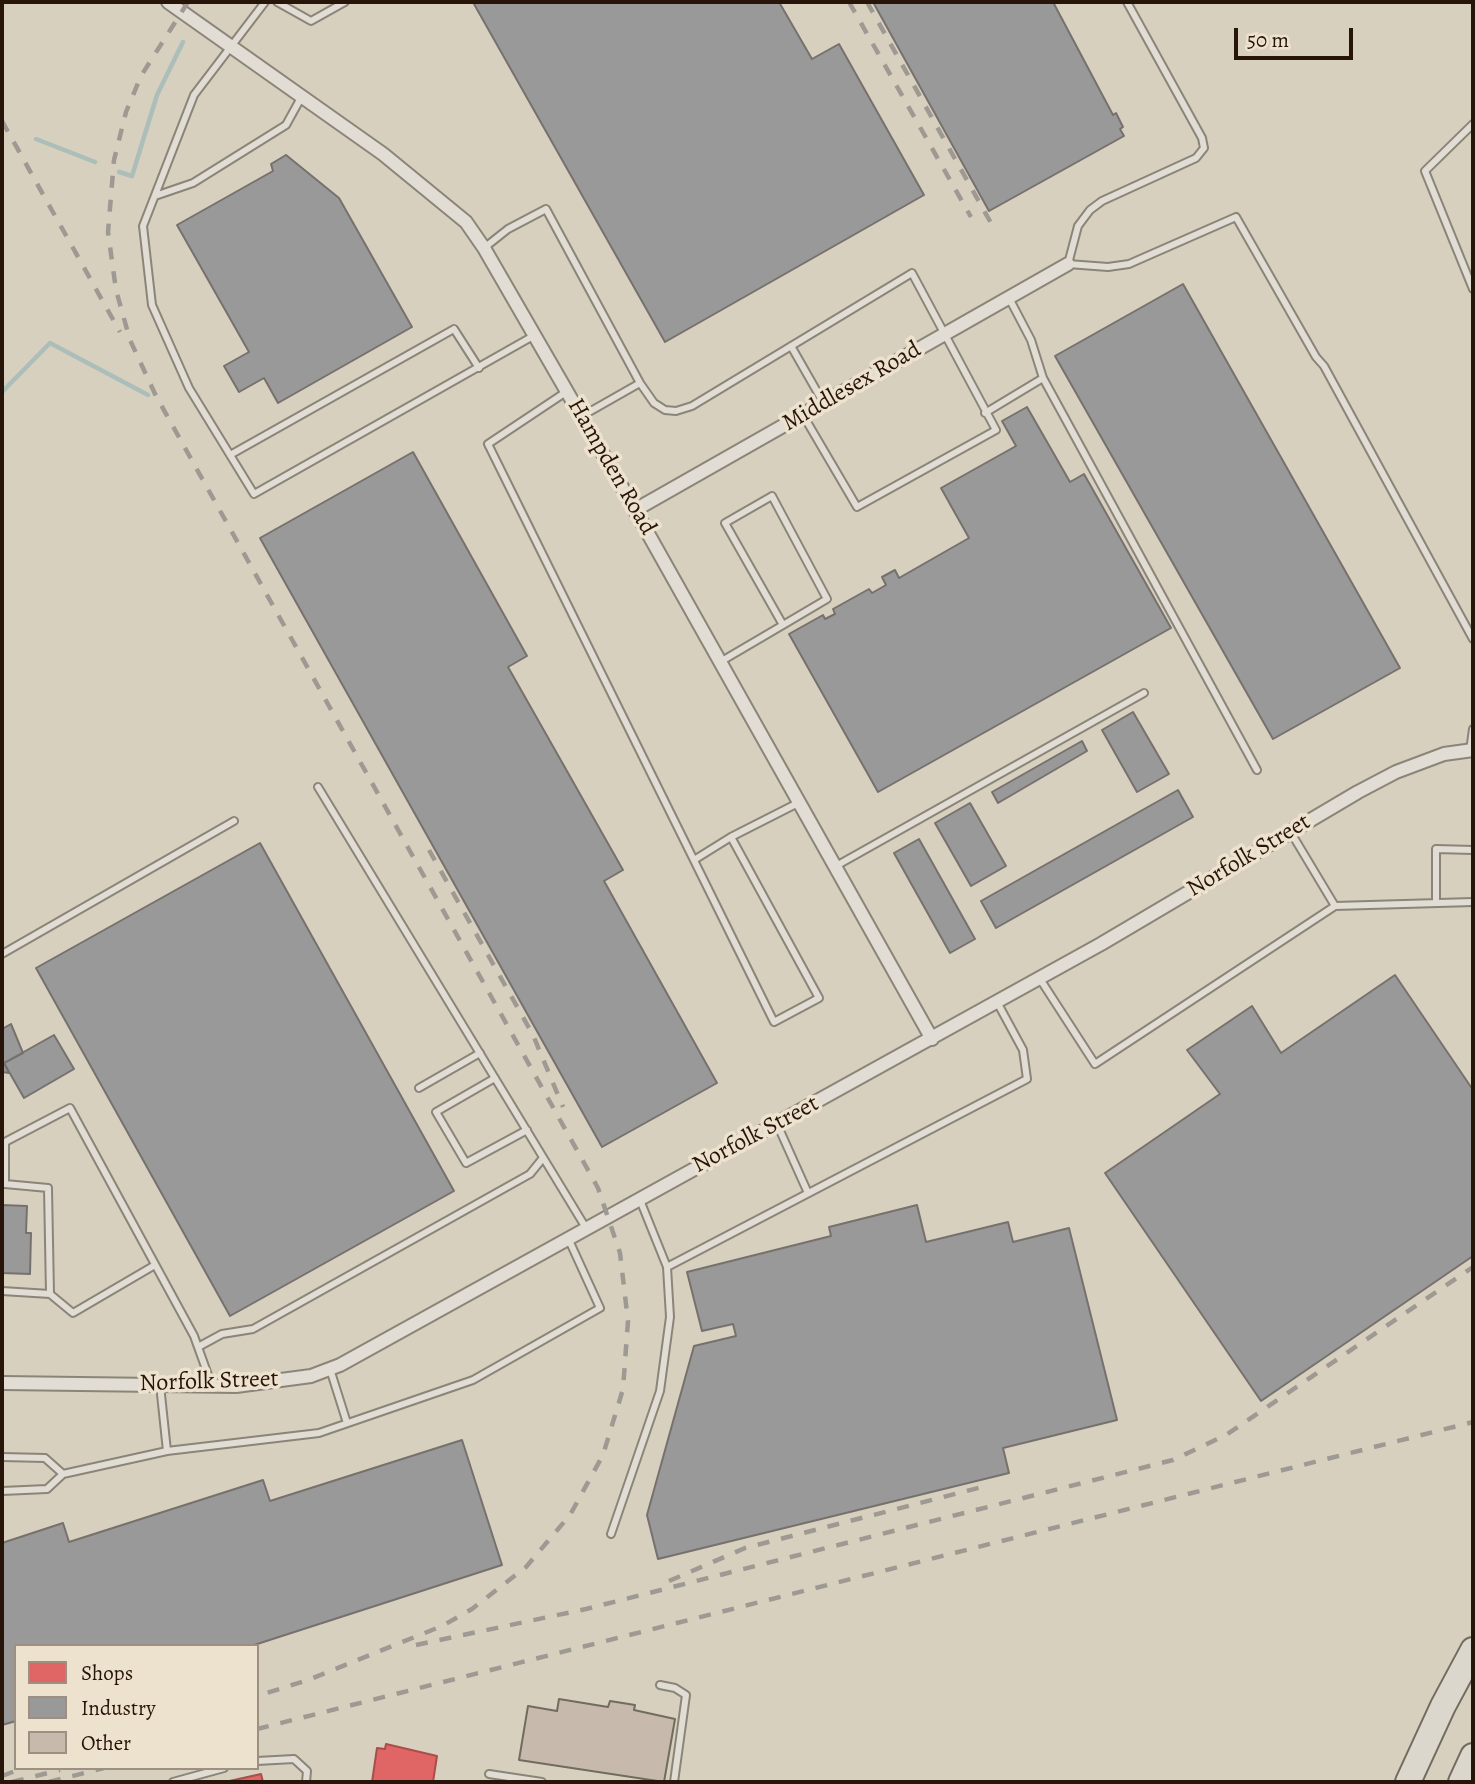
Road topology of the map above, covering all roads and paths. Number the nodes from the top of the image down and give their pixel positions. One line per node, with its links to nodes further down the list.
1 (168, 2): 6 (street, Hampden Road)
2 (265, 2): 6 (lane)
3 (277, 2): 4 (lane)
4 (345, 2)
5 (1127, 2): 11 (lane)
6 (230, 46): 7 (street, Hampden Road); 9 (lane)
7 (302, 96): 9 (lane); 10 (street, Hampden Road)
8 (1473, 124): 12 (lane)
9 (155, 196): 25 (lane)
10 (484, 247): 15 (street, Hampden Road); 19 (lane)
11 (1068, 264): 13 (street, Middlesex Road); 28 (lane)
12 (1473, 289)
13 (1009, 298): 14 (street, Middlesex Road); 18 (lane)
14 (945, 334): 16 (lane); 21 (street, Middlesex Road); 22 (lane)
15 (535, 335): 17 (lane); 20 (street, Hampden Road)
16 (791, 346): 19 (lane); 21 (lane)
17 (479, 368): 25 (lane); 25 (lane)
18 (1043, 379): 22 (lane); 33 (lane)
19 (640, 383): 24 (lane)
20 (568, 391): 24 (street, Hampden Road); 40 (lane)
21 (824, 403): 23 (street, Middlesex Road)
22 (985, 413): 23 (lane)
23 (803, 415): 26 (street, Middlesex Road)
24 (582, 416): 26 (street, Hampden Road)
25 (230, 455)
26 (635, 510): 29 (street, Hampden Road)
27 (783, 625): 27 (lane); 29 (lane)
28 (1473, 639)
29 (720, 662): 35 (street, Hampden Road)
30 (1144, 693): 41 (lane)
31 (1473, 729): 32 (lane)
32 (1472, 750): 37 (street, Norfolk Street)
33 (1257, 770)
34 (318, 787): 49 (lane)
35 (798, 803): 38 (lane); 41 (street, Hampden Road)
36 (234, 821): 45 (lane)
37 (1290, 831): 44 (lane); 46 (street, Norfolk Street)
38 (731, 837): 40 (lane); 40 (lane)
39 (1473, 850): 42 (lane)
40 (694, 860)
41 (834, 867): 48 (street, Hampden Road)
42 (1436, 901): 43 (lane); 44 (lane)
43 (1473, 902)
44 (1335, 906): 46 (lane)
45 (2, 954)
46 (1040, 979): 47 (street, Norfolk Street)
47 (997, 1002): 48 (street, Norfolk Street); 55 (lane)
48 (932, 1039): 52 (street, Norfolk Street)
49 (480, 1053): 50 (lane); 51 (lane)
50 (495, 1078): 53 (lane); 53 (lane)
51 (419, 1088)
52 (777, 1124): 55 (lane); 56 (street, Norfolk Street)
53 (527, 1130): 54 (lane)
54 (543, 1158): 57 (lane); 63 (lane)
55 (808, 1193): 60 (lane)
56 (639, 1198): 57 (street, Norfolk Street); 60 (lane)
57 (586, 1228): 58 (street, Norfolk Street)
58 (568, 1238): 64 (street, Norfolk Street); 68 (lane)
59 (155, 1265): 62 (lane); 62 (lane); 63 (lane)
60 (667, 1267): 73 (lane)
61 (2, 1291): 62 (lane)
62 (50, 1294)
63 (198, 1347): 67 (lane)
64 (330, 1369): 67 (street, Norfolk Street); 68 (lane)
65 (2, 1383): 66 (street, Norfolk Street)
66 (160, 1385): 67 (street, Norfolk Street); 69 (lane)
67 (212, 1386)
68 (348, 1423): 69 (lane)
69 (167, 1451): 71 (lane)
70 (2, 1457): 71 (lane)
71 (63, 1474): 72 (lane)
72 (2, 1491)
73 (611, 1534)
74 (1473, 1650): 85 (highway)
75 (660, 1685): 84 (lane)
76 (1473, 1756): 86 (highway)
77 (259, 1761): 81 (lane)
78 (217, 1770): 80 (lane)
79 (491, 1778): 82 (lane); 83 (lane)
80 (173, 1782)
81 (306, 1782)
82 (484, 1782)
83 (542, 1782)
84 (674, 1782)
85 (1408, 1782)
86 (1461, 1782)

